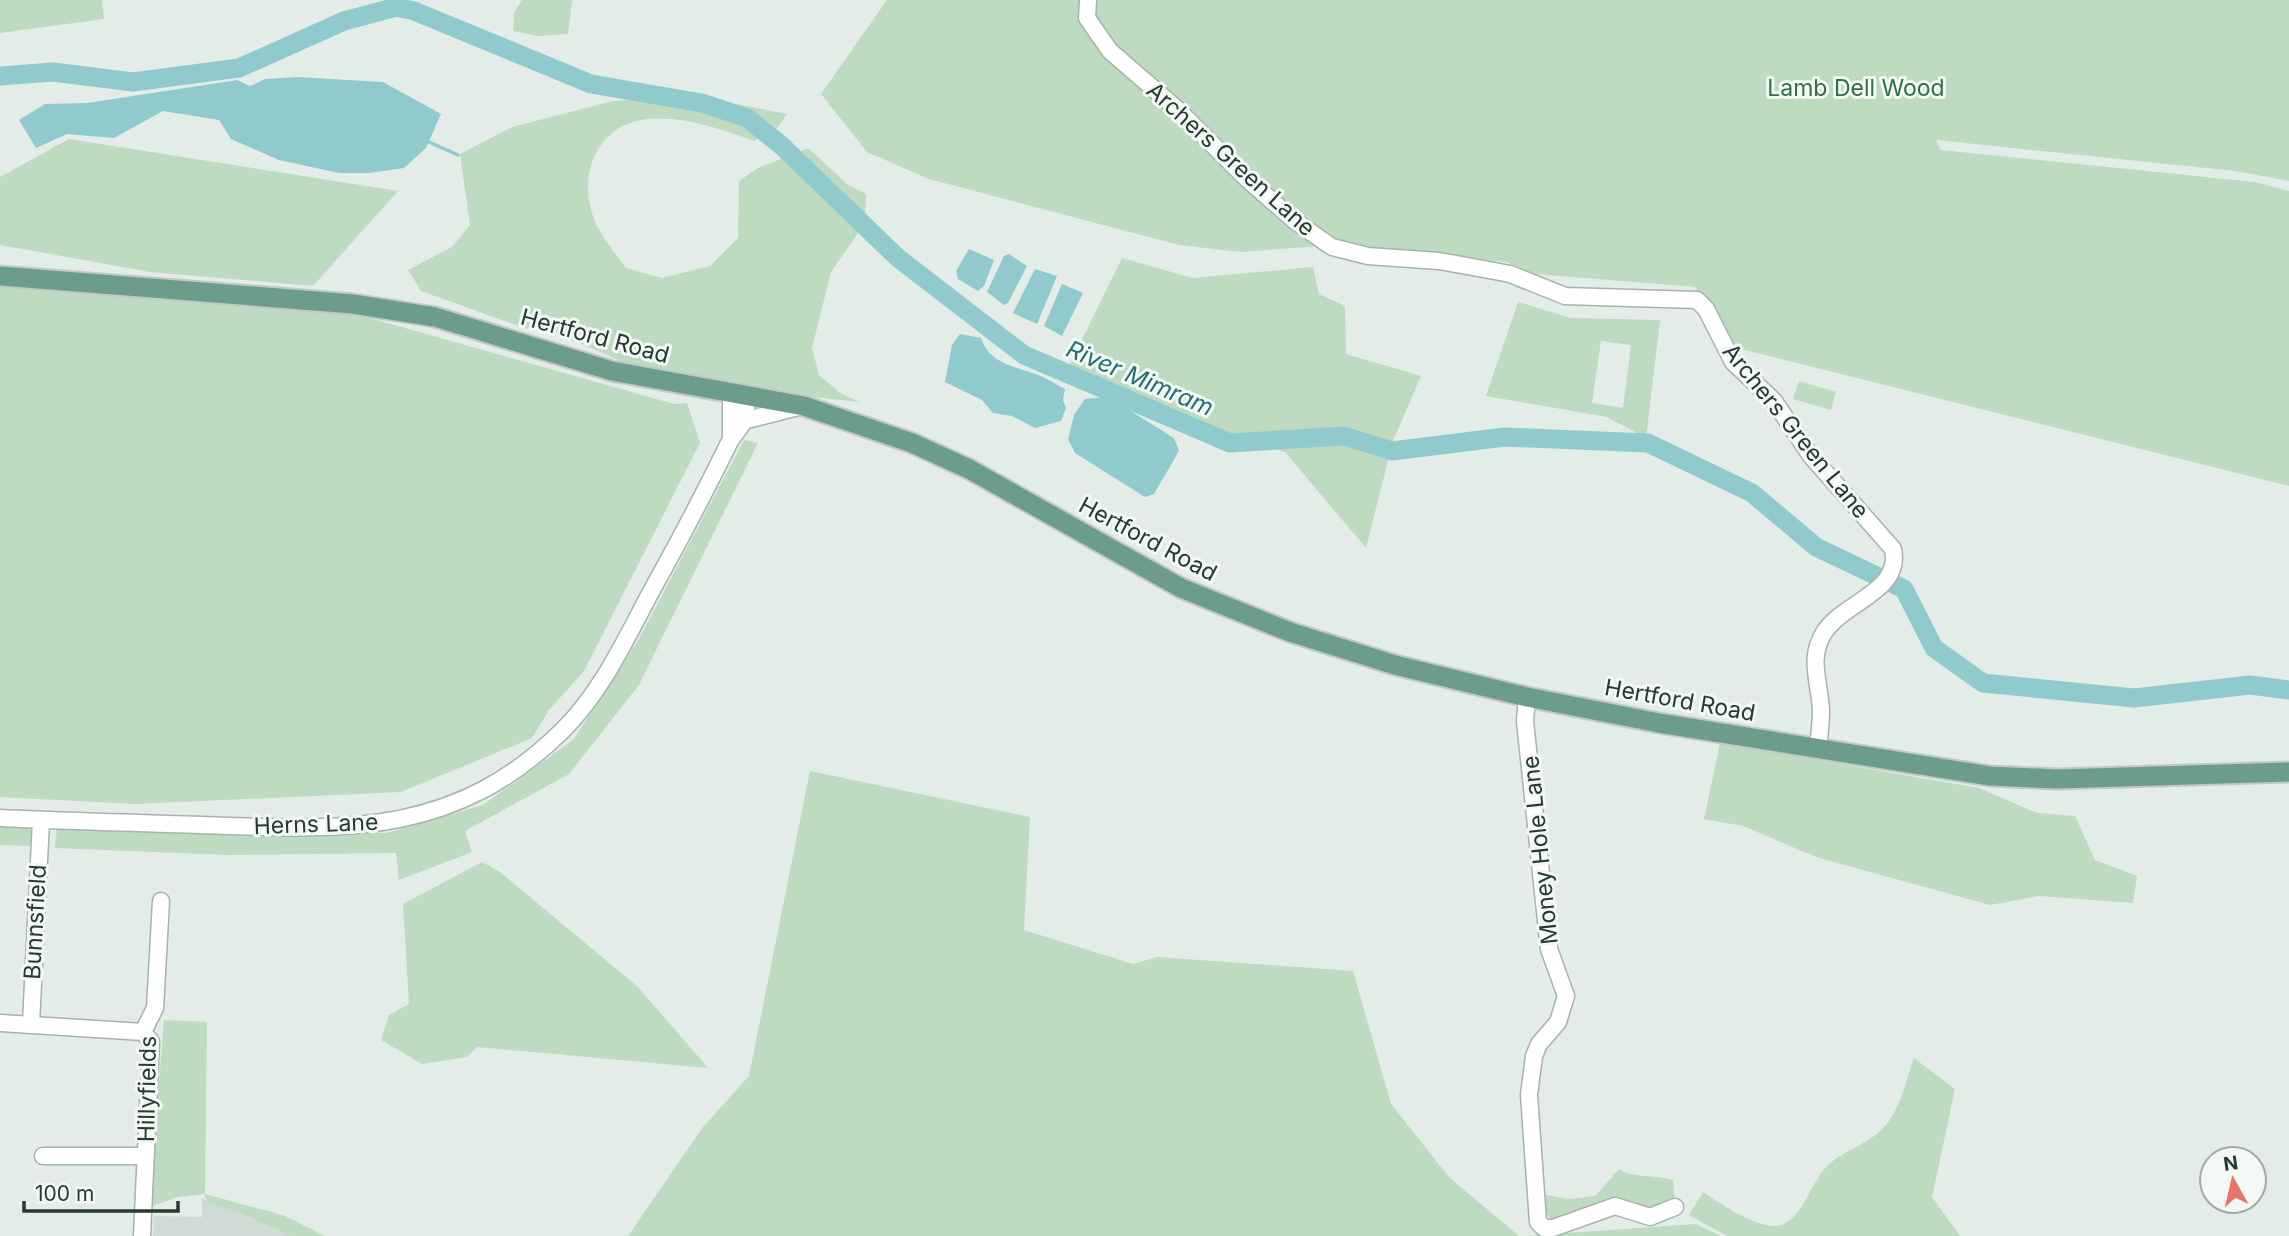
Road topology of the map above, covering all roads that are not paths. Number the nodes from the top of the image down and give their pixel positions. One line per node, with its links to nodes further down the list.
1 (1088, 0): 8 (street, Archers Green Lane)
2 (0, 276): 3 (main road, Hertford Road)
3 (738, 393): 4 (main road, Hertford Road); 5 (street, Herns Lane); 6 (street, Herns Lane)
4 (804, 406): 5 (street); 7 (main road, Hertford Road)
5 (743, 421): 6 (street, Herns Lane)
6 (731, 439): 11 (street, Herns Lane)
7 (1527, 697): 8 (main road, Hertford Road); 18 (street, Money Hole Lane)
8 (1818, 749): 9 (main road, Hertford Road)
9 (2289, 772)
10 (0, 818): 11 (street, Herns Lane)
11 (41, 820): 14 (street, Bunnsfield)
12 (161, 901): 15 (street, Hillyfields)
13 (0, 1023): 14 (street)
14 (31, 1024): 15 (street)
15 (143, 1032): 17 (street, Hillyfields)
16 (43, 1156): 17 (street)
17 (146, 1156): 19 (street, Hillyfields)
18 (1675, 1207)
19 (142, 1236)

